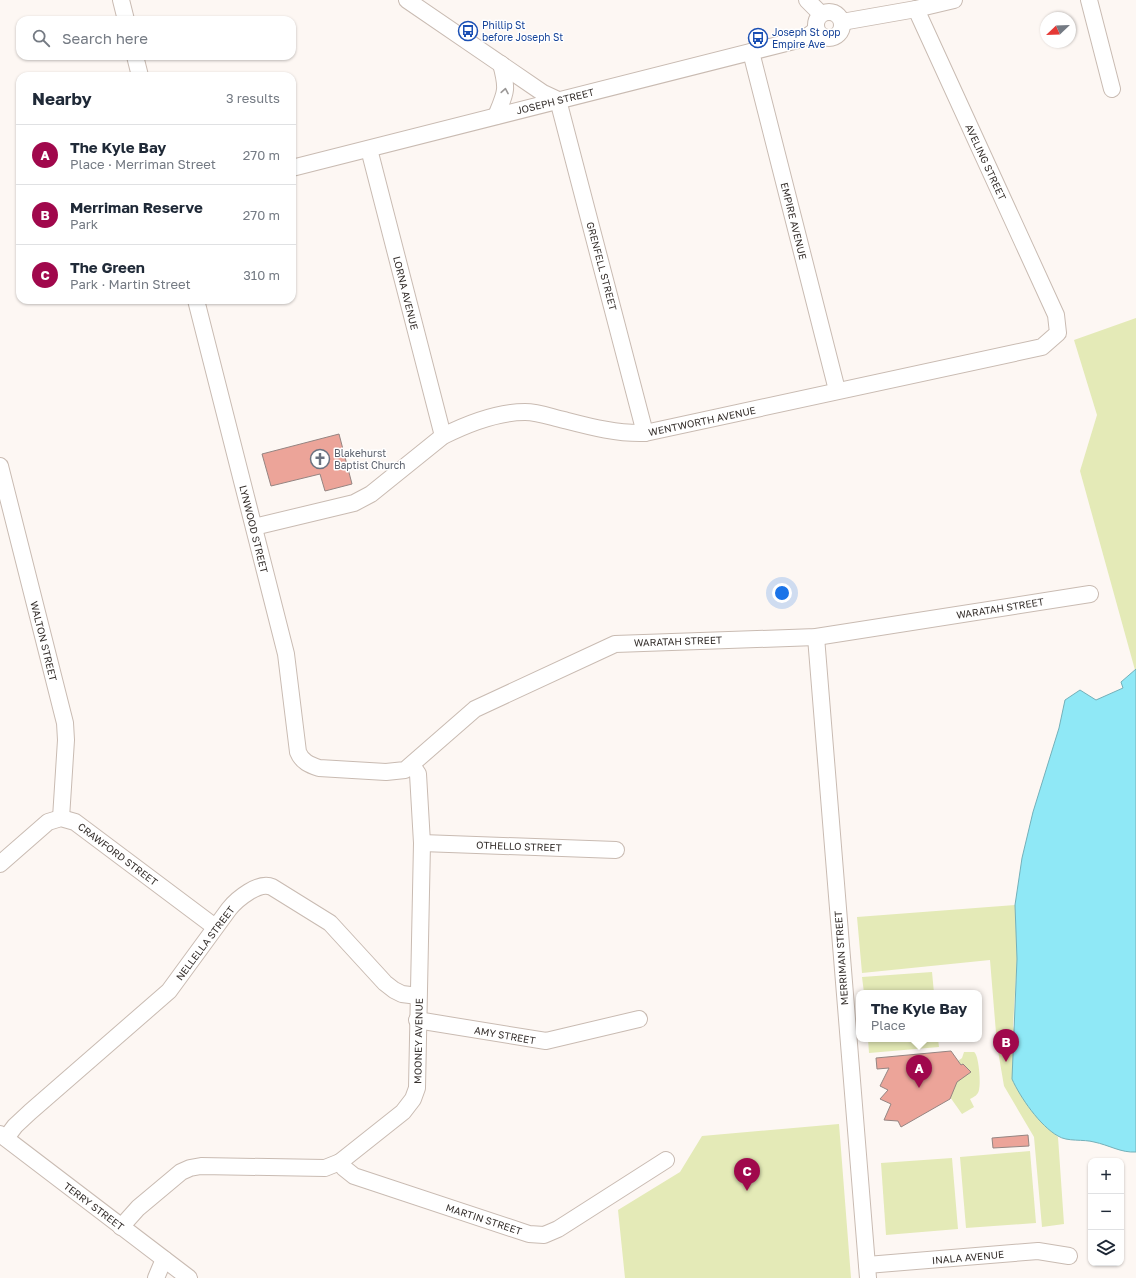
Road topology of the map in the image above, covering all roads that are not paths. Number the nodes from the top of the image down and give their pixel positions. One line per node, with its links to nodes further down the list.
1 (121, 0): 8 (street)
2 (408, 0): 13 (street)
3 (807, 0): 7 (street)
4 (954, 0): 6 (street)
5 (1089, 0): 15 (street)
6 (916, 9): 9 (street); 21 (street, AVELING STREET)
7 (821, 14): 9 (street); 10 (street)
8 (125, 16)
9 (842, 22): 10 (street)
10 (816, 30): 11 (street, JOSEPH STREET)
11 (751, 52): 16 (street, JOSEPH STREET); 22 (street, EMPIRE AVENUE)
12 (136, 60): 14 (street)
13 (501, 64): 16 (street); 17 (street, one-way to 13)
14 (139, 72)
15 (1112, 89)
16 (558, 100): 17 (street, JOSEPH STREET); 23 (street, GRENFELL STREET)
17 (496, 116): 18 (street, JOSEPH STREET)
18 (369, 149): 19 (street, JOSEPH STREET); 24 (street, LORNA AVENUE)
19 (296, 167)
20 (197, 304): 26 (street, LYNWOOD STREET)
21 (1056, 315): 22 (street, WENTWORTH AVENUE)
22 (837, 390): 23 (street, WENTWORTH AVENUE)
23 (645, 433): 24 (street, WENTWORTH AVENUE)
24 (443, 436): 26 (street, WENTWORTH AVENUE)
25 (0, 466): 31 (street, WALTON STREET)
26 (254, 527): 29 (street, LYNWOOD STREET)
27 (1090, 594): 28 (street, WARATAH STREET)
28 (816, 637): 30 (street, WARATAH STREET); 45 (street, MERRIMAN STREET)
29 (302, 760): 30 (street, WARATAH STREET)
30 (412, 764): 32 (street, MOONEY AVENUE)
31 (61, 818): 34 (street); 35 (street, CRAWFORD STREET)
32 (422, 843): 33 (street, OTHELLO STREET); 36 (street, MOONEY AVENUE)
33 (616, 850)
34 (0, 864)
35 (214, 927): 36 (street, NELLELLA STREET); 39 (street, NELLELLA STREET)
36 (418, 996): 38 (street, MOONEY AVENUE)
37 (638, 1019): 38 (street, AMY STREET)
38 (417, 1020): 41 (street, MOONEY AVENUE)
39 (3, 1136): 42 (street, TERRY STREET)
40 (666, 1160): 41 (street, MARTIN STREET)
41 (340, 1162): 42 (street, MOONEY AVENUE)
42 (121, 1226): 44 (street, TERRY STREET)
43 (1069, 1256): 45 (street, INALA AVENUE)
44 (164, 1259): 46 (street); 47 (street, TERRY STREET)
45 (867, 1272)
46 (156, 1278)
47 (189, 1278)

